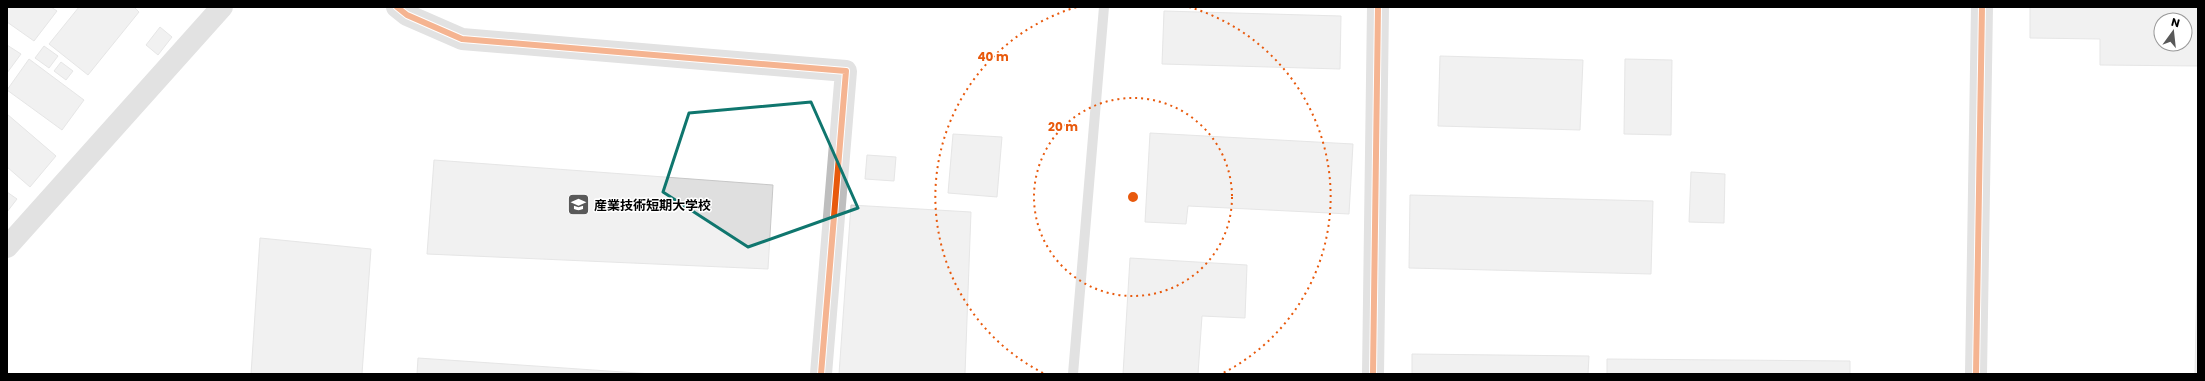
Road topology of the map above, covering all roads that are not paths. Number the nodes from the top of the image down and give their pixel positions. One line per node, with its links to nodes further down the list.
1 (222, 7): 5 (street)
2 (397, 7): 6 (street)
3 (1378, 7): 7 (street)
4 (1982, 7): 8 (street)
5 (7, 247)
6 (821, 374)
7 (1373, 374)
8 (1976, 374)

